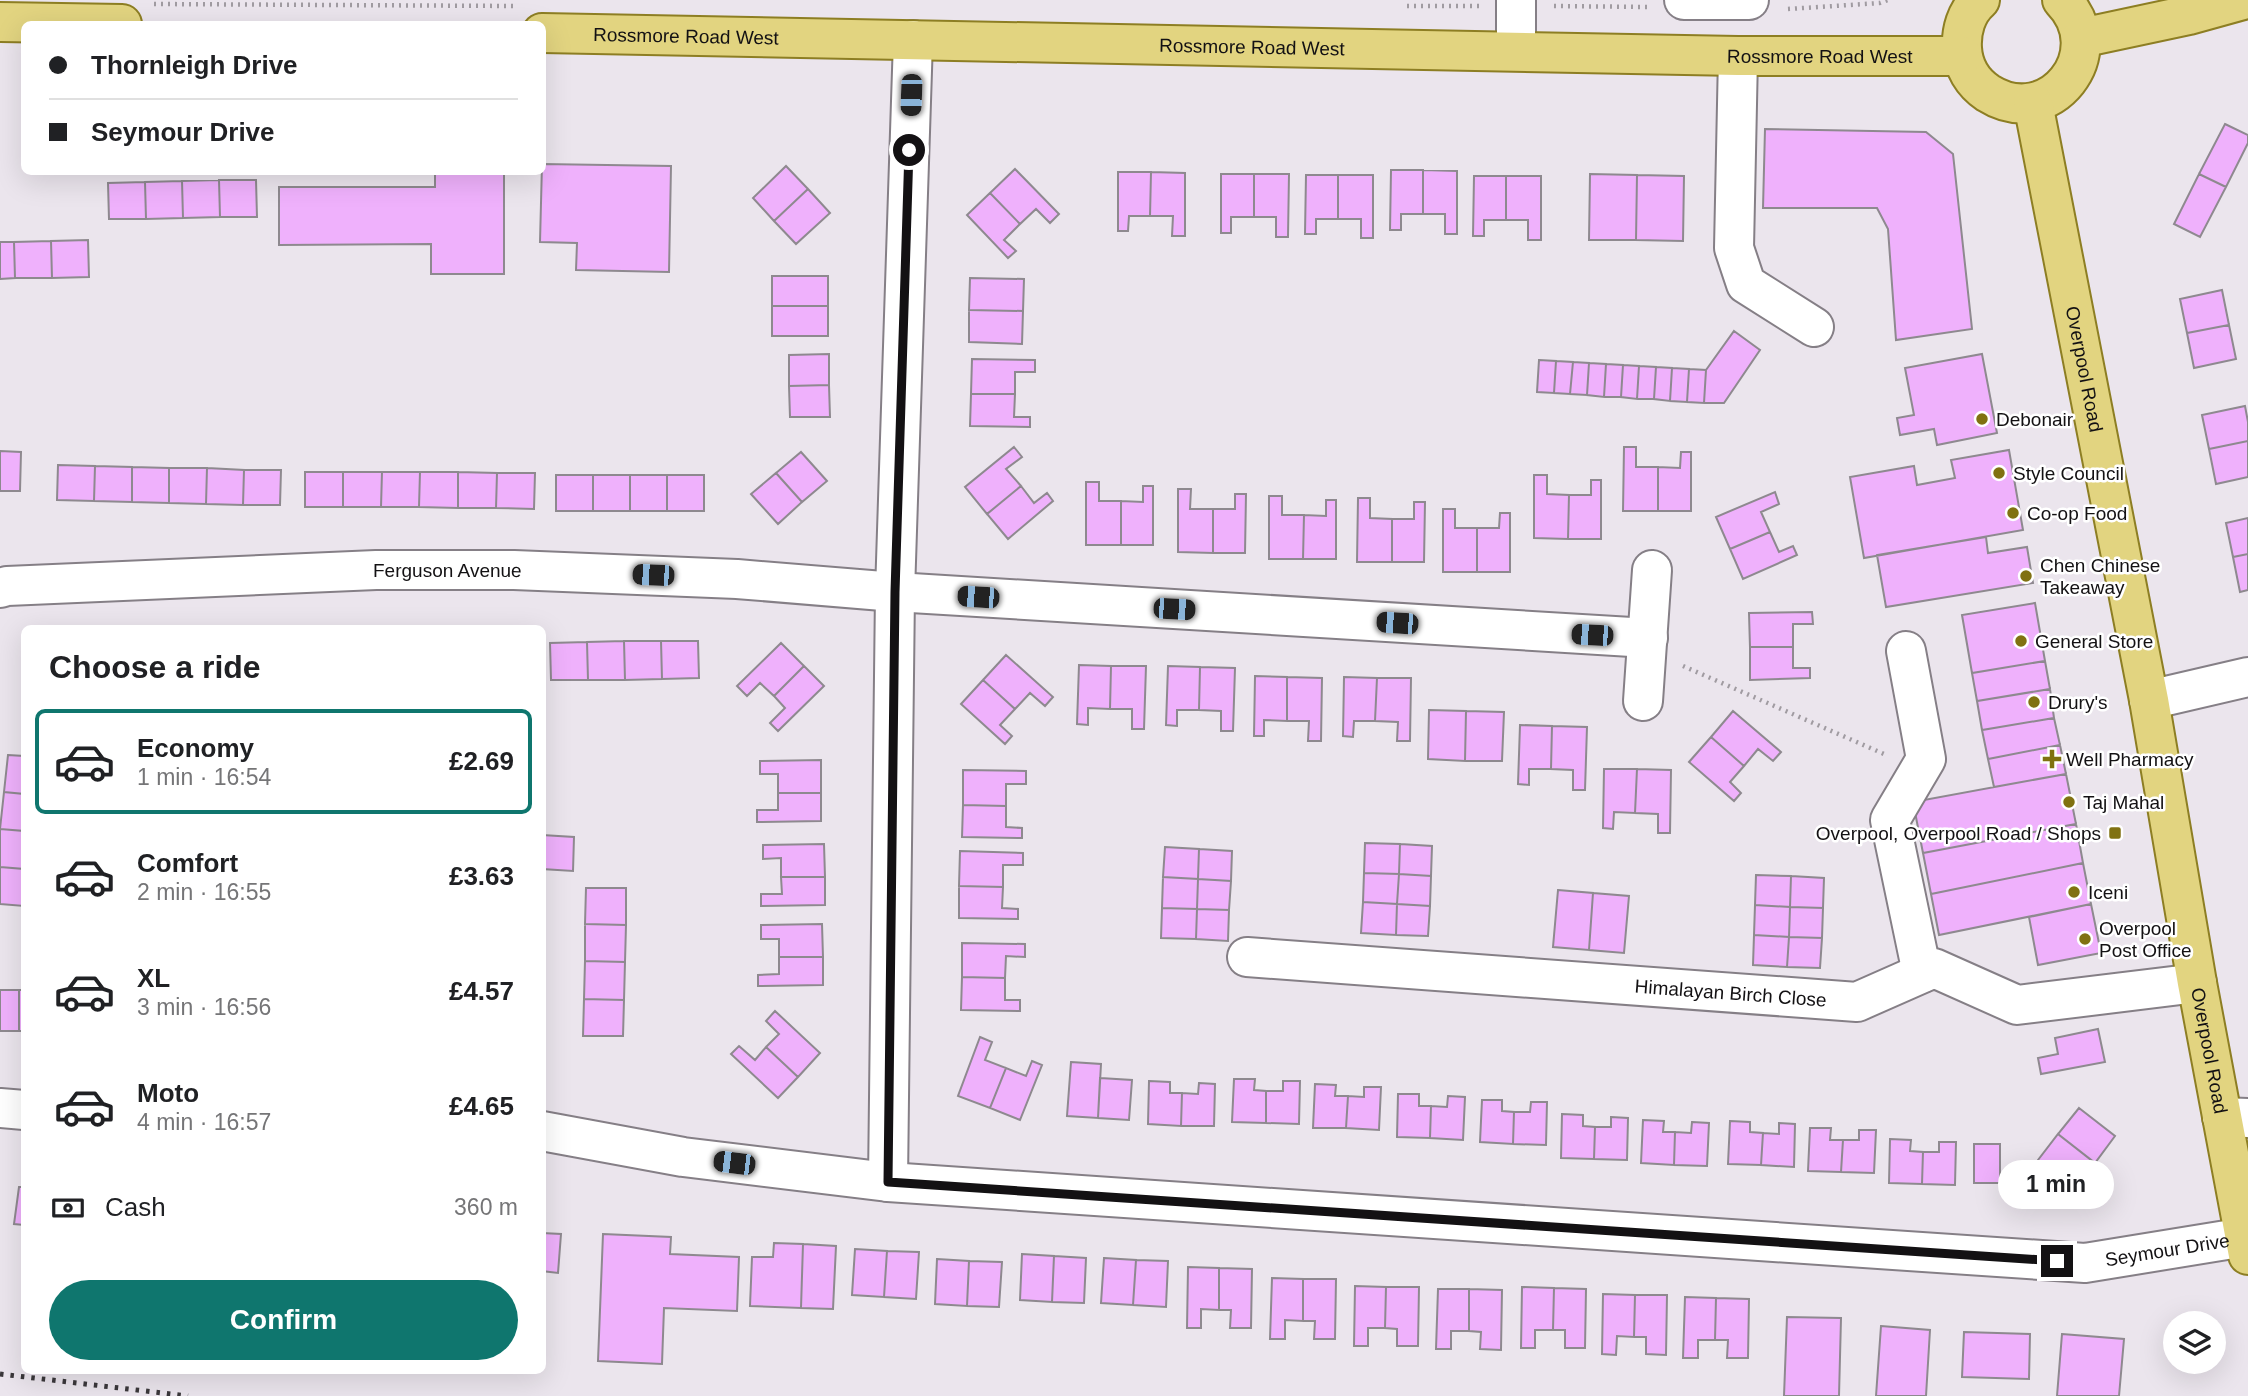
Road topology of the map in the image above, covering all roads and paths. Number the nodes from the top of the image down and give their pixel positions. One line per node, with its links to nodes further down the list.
1 (1516, 0): 12 (street)
2 (1684, 0): 3 (street)
3 (1749, 0)
4 (1980, 0): 14 (main road)
5 (2062, 0): 10 (main road)
6 (2243, 0): 10 (main road)
7 (0, 22): 8 (main road)
8 (21, 22)
9 (546, 33): 11 (main road, Rossmore Road West)
10 (2081, 38): 15 (main road)
11 (913, 40): 12 (main road, Rossmore Road West); 19 (street)
12 (1516, 51): 13 (main road, Rossmore Road West)
13 (1738, 56): 14 (main road, Rossmore Road West); 16 (street)
14 (1962, 56): 15 (main road)
15 (2033, 103): 23 (main road, Overpool Road)
16 (1814, 327)
17 (1652, 570): 20 (street)
18 (0, 588): 19 (street, Ferguson Avenue)
19 (895, 592): 20 (street, Ferguson Avenue); 33 (street)
20 (1648, 644): 24 (street); 25 (path)
21 (1906, 651): 25 (street)
22 (2248, 677): 23 (street)
23 (2149, 700): 28 (main road, Overpool Road)
24 (1643, 701)
25 (1920, 769): 27 (street)
26 (1247, 957): 27 (street, Himalayan Birch Close)
27 (1922, 973): 28 (street)
28 (2197, 983): 31 (main road, Overpool Road)
29 (0, 1108): 30 (street)
30 (21, 1110)
31 (2235, 1118): 34 (main road, Overpool Road)
32 (546, 1133): 33 (street, Seymour Drive)
33 (888, 1182): 34 (street, Seymour Drive)
34 (2247, 1246)

